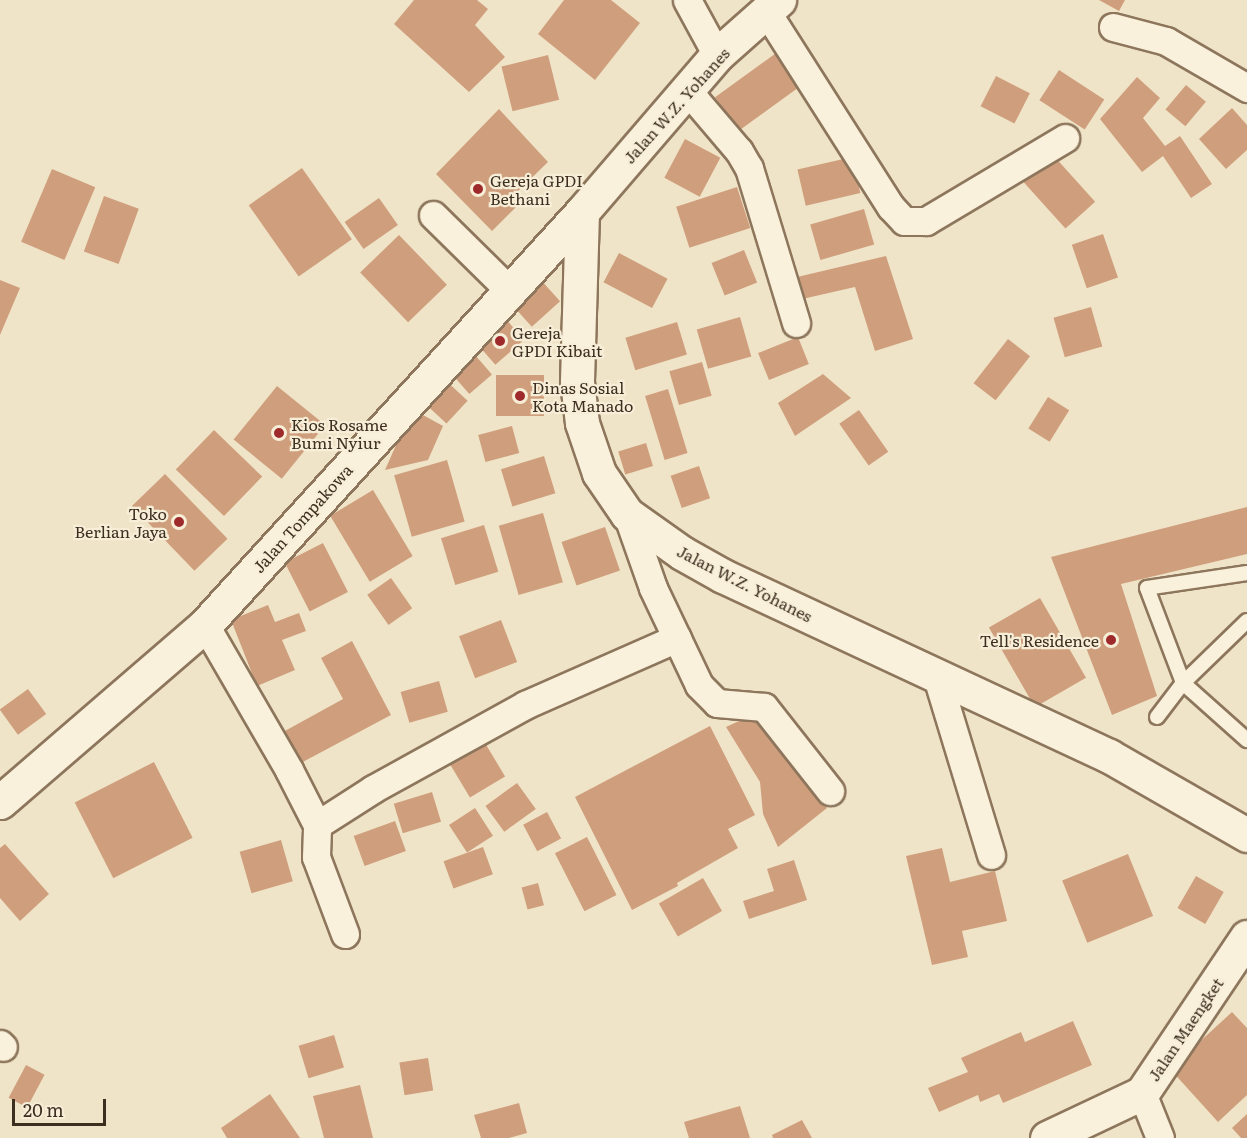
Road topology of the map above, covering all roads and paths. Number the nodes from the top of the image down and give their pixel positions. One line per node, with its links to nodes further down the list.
1 (687, 0): 4 (street)
2 (772, 6): 4 (street, Jalan W.Z. Yohanes); 7 (street)
3 (1113, 27): 5 (street)
4 (717, 56): 6 (street, Jalan W.Z. Yohanes)
5 (1247, 88)
6 (687, 90): 8 (street, Jalan W.Z. Yohanes); 11 (street)
7 (1065, 138)
8 (582, 212): 10 (street, Jalan Tompakowa); 12 (street, Jalan W.Z. Yohanes)
9 (434, 215): 10 (street)
10 (509, 290): 15 (street, Jalan Tompakowa)
11 (796, 323)
12 (627, 514): 16 (street); 17 (street, Jalan W.Z. Yohanes)
13 (1247, 573): 18 (lane)
14 (1247, 621): 18 (lane)
15 (205, 625): 22 (street, Jalan Tompakowa); 23 (street)
16 (676, 638): 21 (street); 23 (street)
17 (937, 677): 24 (street, Jalan W.Z. Yohanes); 25 (street)
18 (1183, 683): 19 (lane); 20 (lane)
19 (1157, 717)
20 (1247, 740)
21 (830, 791)
22 (0, 802)
23 (316, 825): 26 (street)
24 (1247, 835)
25 (991, 855)
26 (345, 934)
27 (1247, 937): 28 (street, Jalan Maengket)
28 (1142, 1093): 29 (street, Jalan Maengket); 30 (street)
29 (1047, 1138)
30 (1161, 1138)

